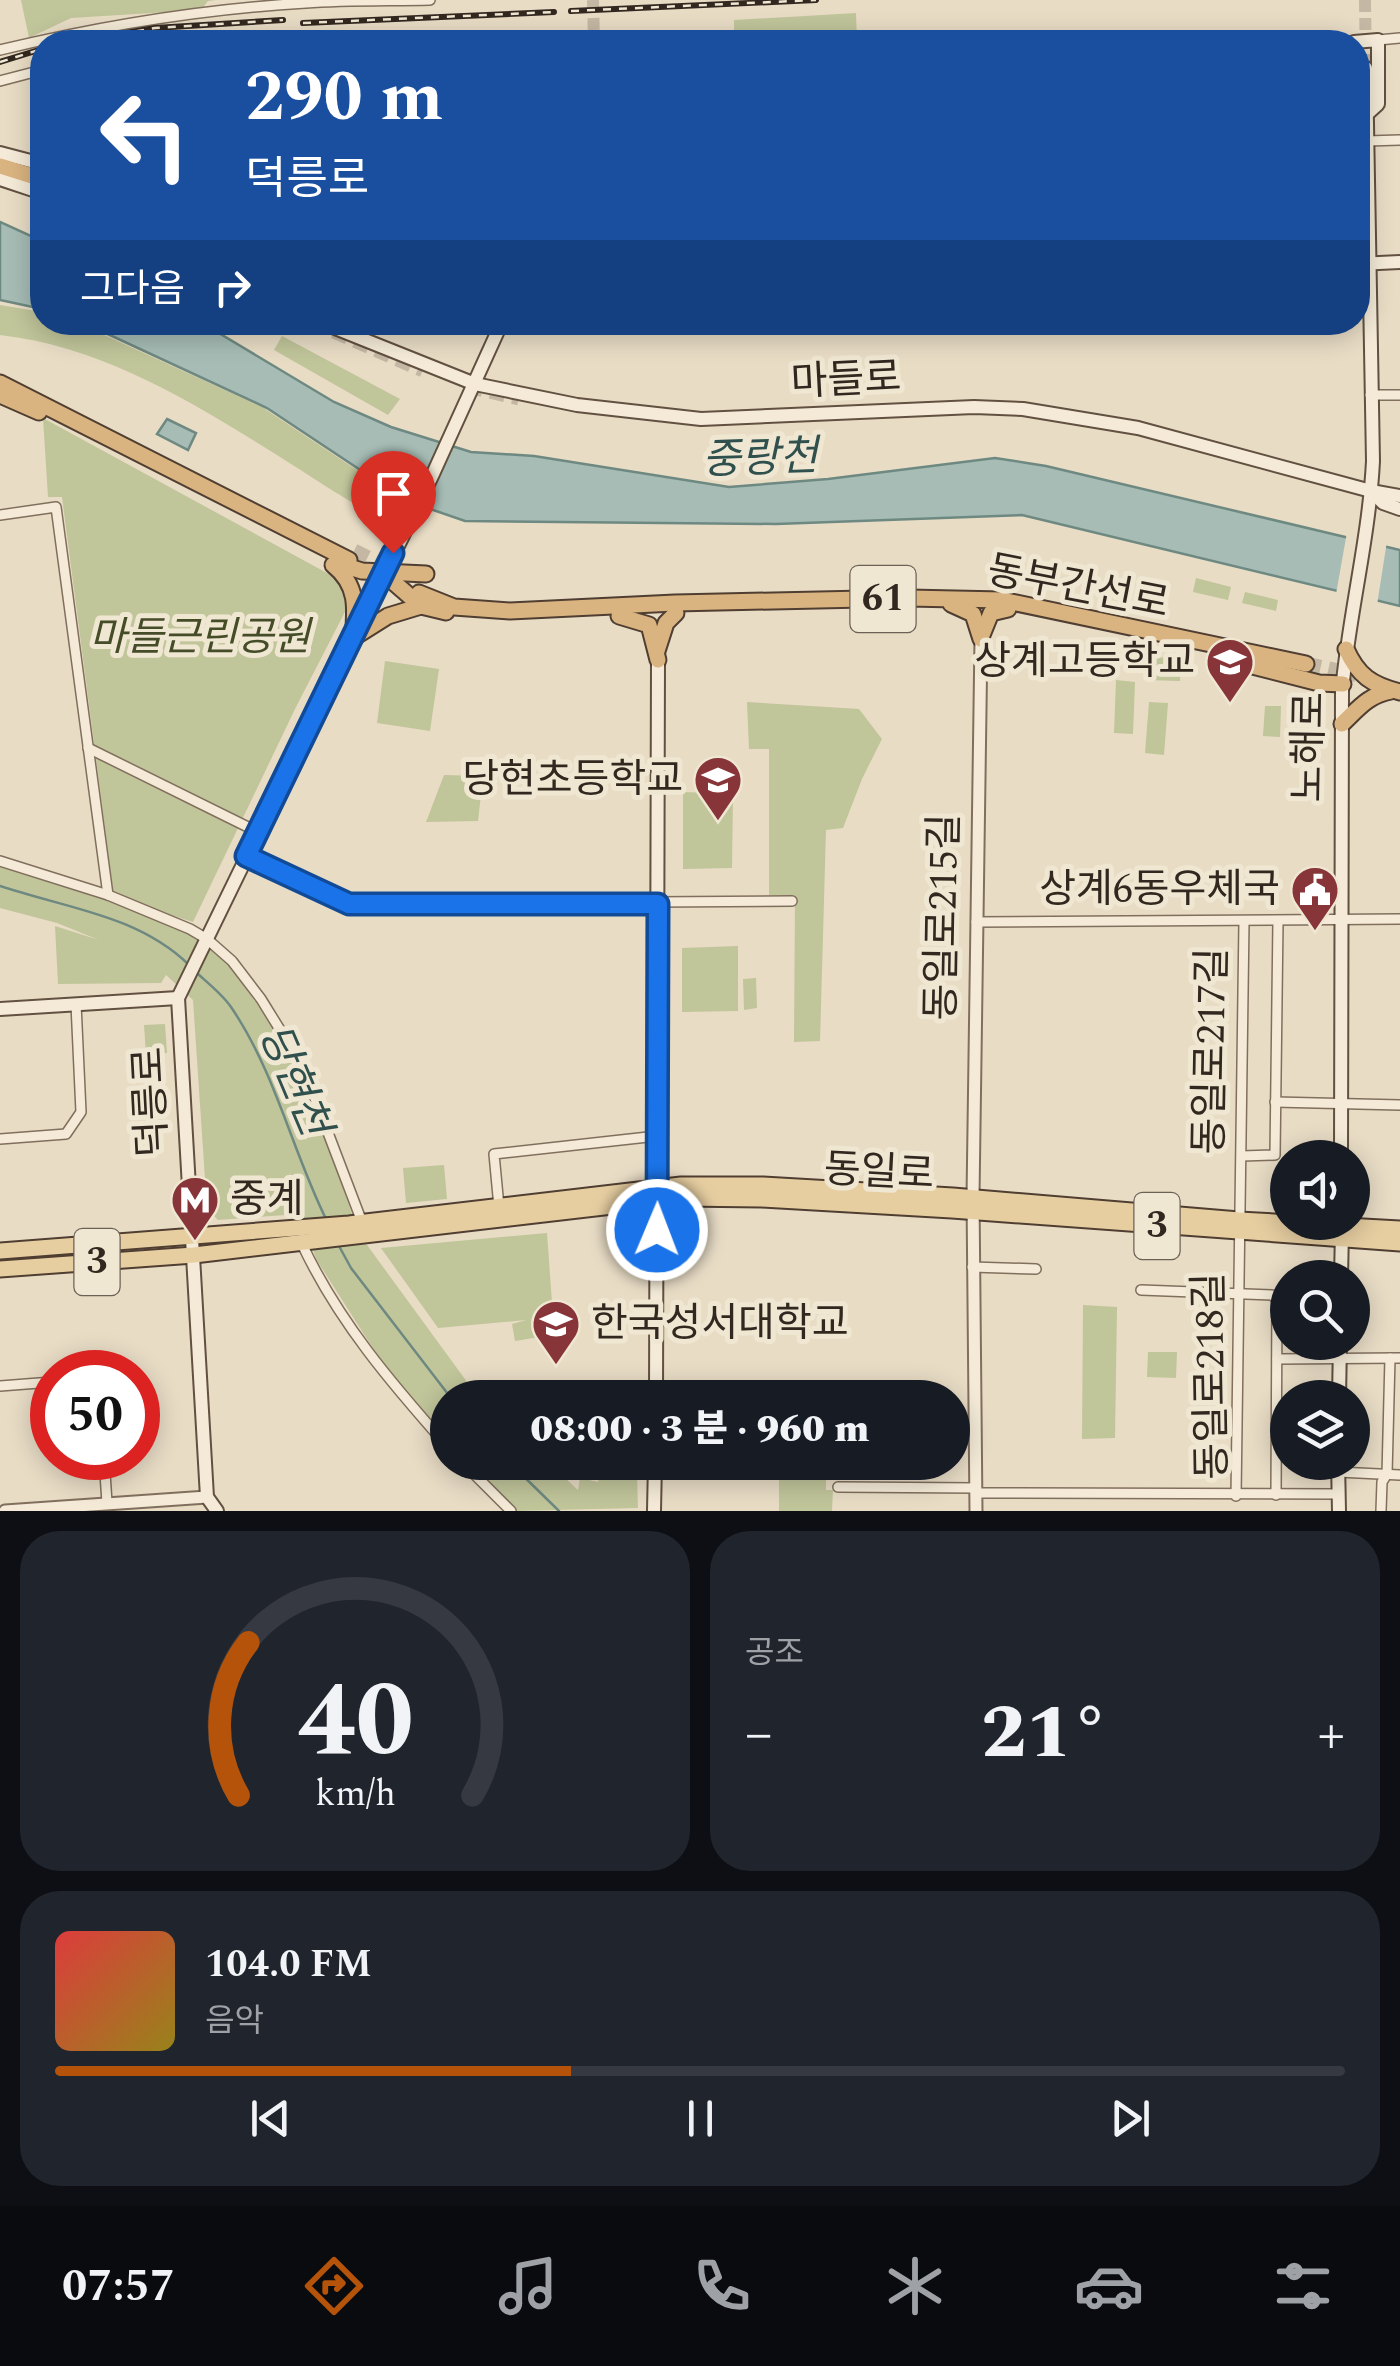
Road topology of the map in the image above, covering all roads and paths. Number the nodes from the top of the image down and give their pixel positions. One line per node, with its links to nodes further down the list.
1 (430, 0): 2 (street)
2 (86, 30)
3 (1400, 38): 4 (street)
4 (1378, 40): 5 (main road); 10 (main road)
5 (1370, 41)
6 (30, 43): 7 (street)
7 (0, 50)
8 (30, 73): 9 (street)
9 (0, 81)
10 (1370, 107)
11 (1400, 140): 12 (street)
12 (1370, 141)
13 (0, 153): 14 (main road)
14 (30, 161)
15 (0, 166): 16 (highway)
16 (30, 175)
17 (0, 179): 18 (main road)
18 (30, 189)
19 (1400, 262): 20 (main road)
20 (1370, 264)
21 (352, 335): 25 (main road, 마들로)
22 (496, 335): 25 (main road)
23 (1367, 335): 26 (main road, 노해로)
24 (0, 383): 29 (highway)
25 (475, 384): 32 (main road, 마들로); 37 (main road)
26 (1370, 394): 28 (street); 32 (main road, 노해로)
27 (0, 395): 29 (highway)
28 (1400, 395)
29 (68, 415): 30 (highway)
30 (102, 432): 31 (highway); 31 (highway)
31 (127, 447): 36 (highway)
32 (1372, 491): 33 (main road, 마들로); 34 (main road, 마들로); 50 (main road, 노해로)
33 (1400, 496)
34 (1400, 509)
35 (0, 515): 56 (street)
36 (324, 559): 37 (highway); 48 (highway)
37 (384, 572): 38 (highway); 38 (highway); 48 (main road)
38 (421, 589): 41 (highway, 동부간선로 / 61); 44 (highway, 동부간선로 / 61); 47 (highway); 48 (highway)
39 (922, 598): 40 (highway, 동부간선로 / 61); 42 (highway); 52 (highway, 동부간선로 / 61)
40 (817, 601): 45 (highway, 동부간선로 / 61); 46 (highway)
41 (595, 606): 44 (highway, 동부간선로 / 61); 45 (highway, 동부간선로 / 61)
42 (962, 606): 43 (highway); 49 (highway)
43 (1008, 609): 49 (highway); 53 (highway)
44 (520, 610): 47 (highway)
45 (617, 611): 46 (highway); 47 (highway); 51 (highway)
46 (676, 612): 51 (highway)
47 (566, 618)
48 (353, 638): 57 (main road)
49 (981, 638): 67 (street, 동일로215길)
50 (1347, 642): 53 (main road, 노해로); 54 (highway)
51 (658, 660): 62 (main road)
52 (1306, 664)
53 (1343, 684): 55 (main road, 노해로)
54 (1394, 687): 55 (highway)
55 (1342, 724): 63 (main road, 노해로)
56 (88, 748): 57 (street); 60 (street)
57 (258, 832): 58 (main road)
58 (246, 856): 62 (street); 68 (main road)
59 (0, 861): 60 (street)
60 (108, 895): 68 (street)
61 (792, 901): 62 (street)
62 (658, 904): 75 (main road)
63 (1343, 919): 64 (street, 동일로217길); 66 (street, 동일로217길); 73 (main road, 노해로)
64 (1400, 919)
65 (1244, 921): 66 (street, 동일로217길); 67 (street); 78 (street, 동일로217길)
66 (1278, 921): 72 (street)
67 (976, 922): 80 (street, 동일로215길)
68 (205, 943): 69 (main road); 84 (street)
69 (181, 992): 70 (main road); 87 (main road, 덕릉로)
70 (76, 1004): 71 (main road); 76 (street)
71 (0, 1009)
72 (1276, 1102): 73 (street); 78 (street)
73 (1340, 1104): 74 (street); 77 (main road, 노해로)
74 (1400, 1105)
75 (658, 1136): 79 (main road); 81 (street)
76 (0, 1138)
77 (1341, 1140)
78 (1242, 1156): 82 (street, 동일로217길)
79 (658, 1194): 80 (main road, 동일로 / 3); 81 (main road, 동일로 / 3); 84 (main road, 동일로 / 3); 102 (main road)
80 (972, 1204): 82 (main road, 동일로 / 3); 93 (street, 동일로215길)
81 (500, 1208): 84 (main road, 동일로 / 3)
82 (1239, 1226): 83 (main road, 동일로 / 3); 97 (street, 동일로218길)
83 (1270, 1227)
84 (355, 1228): 89 (main road, 3)
85 (1370, 1229): 86 (main road, 동일로 / 3)
86 (1400, 1229)
87 (192, 1235): 89 (main road, 3); 91 (main road, 3); 92 (main road, 덕릉로)
88 (1370, 1236): 90 (main road, 동일로 / 3)
89 (305, 1238): 92 (main road, 3); 106 (street)
90 (1400, 1243)
91 (0, 1250)
92 (194, 1256): 94 (main road, 3); 119 (main road, 덕릉로)
93 (972, 1267): 95 (street); 115 (street, 동일로215길)
94 (0, 1268)
95 (1036, 1270)
96 (1141, 1290): 97 (street)
97 (1240, 1294): 98 (street); 117 (street, 동일로218길)
98 (1270, 1296)
99 (1370, 1354): 100 (street)
100 (1395, 1358): 105 (street)
101 (1277, 1360): 118 (street)
102 (656, 1380)
103 (30, 1384): 104 (street)
104 (0, 1386)
105 (1394, 1418): 108 (street)
106 (430, 1427)
107 (1370, 1472): 108 (street)
108 (1387, 1474): 109 (street); 127 (street)
109 (1400, 1474)
110 (105, 1480): 120 (street)
111 (480, 1480): 123 (street)
112 (655, 1480): 124 (main road)
113 (1338, 1480): 116 (main road)
114 (838, 1488): 115 (street)
115 (976, 1490): 117 (street); 125 (street, 동일로215길)
116 (1339, 1494): 118 (street, 동일로218길); 126 (main road)
117 (1236, 1496): 118 (street, 동일로218길)
118 (1276, 1496)
119 (207, 1498): 120 (street); 122 (main road)
120 (107, 1503): 121 (street)
121 (5, 1511)
122 (218, 1511)
123 (511, 1511)
124 (654, 1511)
125 (976, 1511)
126 (1339, 1511)
127 (1382, 1511)

